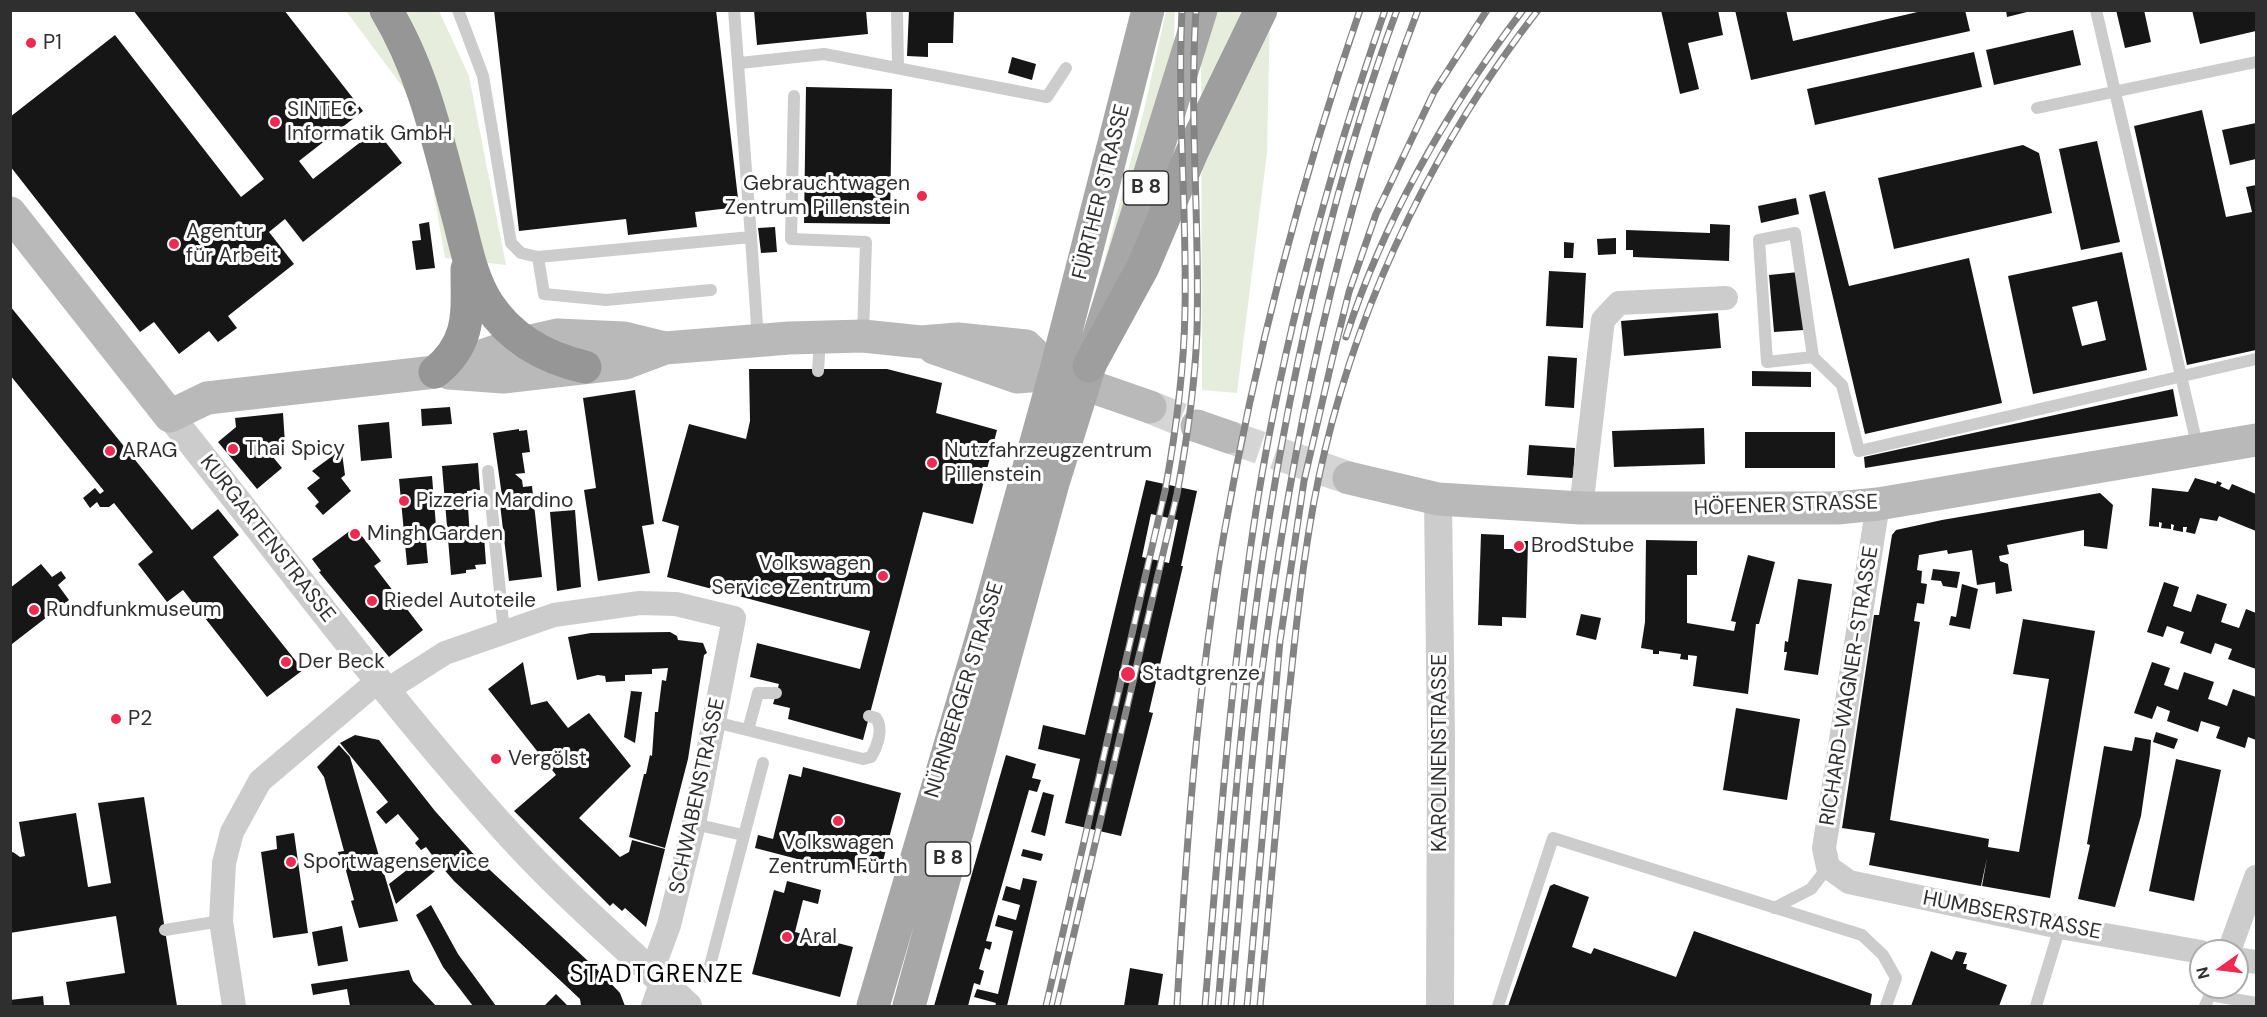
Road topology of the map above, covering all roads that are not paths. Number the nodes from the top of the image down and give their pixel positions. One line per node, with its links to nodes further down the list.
1 (386, 10): 18 (highway)
2 (458, 10): 19 (lane)
3 (734, 10): 10 (lane)
4 (897, 10): 11 (lane)
5 (1148, 10): 32 (main road, FÜRTHER STRASSE / B 8)
6 (1201, 10): 32 (main road, FÜRTHER STRASSE / B 8)
7 (1261, 10): 32 (highway)
8 (2096, 10): 13 (lane)
9 (2256, 62): 13 (lane)
10 (740, 63): 11 (lane); 17 (lane)
11 (898, 68): 12 (lane)
12 (1066, 68)
13 (2113, 92): 15 (lane); 33 (lane)
14 (794, 96): 22 (lane)
15 (2037, 108)
16 (10, 213): 35 (main road, KURGARTENSTRASSE)
17 (750, 237): 19 (lane); 24 (lane)
18 (467, 249): 25 (highway); 31 (highway)
19 (538, 257): 20 (lane)
20 (711, 290)
21 (1726, 298): 44 (street)
22 (863, 336): 23 (main road); 32 (main road)
23 (820, 337): 24 (main road); 30 (lane)
24 (758, 341): 26 (main road)
25 (524, 342): 26 (main road); 29 (highway); 31 (main road)
26 (665, 348): 29 (main road)
27 (1813, 357): 27 (lane); 33 (lane)
28 (2256, 359): 33 (lane)
29 (585, 367): 31 (main road)
30 (818, 370)
31 (435, 372): 35 (main road)
32 (1076, 375): 34 (main road); 67 (main road, NÜRNBERGER STRASSE / B 8); 68 (main road, NÜRNBERGER STRASSE / B 8)
33 (2180, 376): 39 (lane)
34 (1150, 407)
35 (170, 416): 46 (street, KURGARTENSTRASSE)
36 (1197, 426): 37 (main road)
37 (1229, 437)
38 (2256, 440): 39 (main road, HÖFENER STRASSE)
39 (2198, 450): 43 (main road, HÖFENER STRASSE)
40 (488, 471): 45 (lane)
41 (1349, 478): 42 (main road, HÖFENER STRASSE)
42 (1438, 499): 44 (main road, HÖFENER STRASSE); 69 (street, KAROLINENSTRASSE)
43 (1878, 504): 44 (main road, HÖFENER STRASSE); 54 (street, RICHARD-WAGNER-STRASSE)
44 (1581, 507)
45 (504, 632): 46 (street); 49 (street, SCHWABENSTRASSE)
46 (383, 685): 57 (street); 63 (street, KURGARTENSTRASSE)
47 (776, 693): 50 (lane)
48 (869, 716): 50 (lane)
49 (715, 722): 50 (lane); 52 (street, SCHWABENSTRASSE)
50 (748, 730)
51 (763, 763): 53 (lane)
52 (694, 824): 53 (lane); 63 (street, SCHWABENSTRASSE)
53 (744, 835): 62 (lane)
54 (1828, 867): 56 (lane); 58 (street, HUMBSERSTRASSE)
55 (2256, 877): 60 (street)
56 (1774, 908): 70 (lane); 71 (lane)
57 (221, 921): 59 (lane); 65 (street)
58 (2060, 927): 61 (street, HUMBSERSTRASSE); 72 (lane)
59 (165, 930)
60 (2233, 939)
61 (2189, 950)
62 (707, 977)
63 (656, 986): 66 (street, KURGARTENSTRASSE)
64 (2256, 1003): 73 (lane)
65 (234, 1006)
66 (688, 1006)
67 (873, 1006)
68 (909, 1006)
69 (1440, 1006)
70 (1498, 1006)
71 (1886, 1006)
72 (2036, 1006)
73 (2205, 1006)

